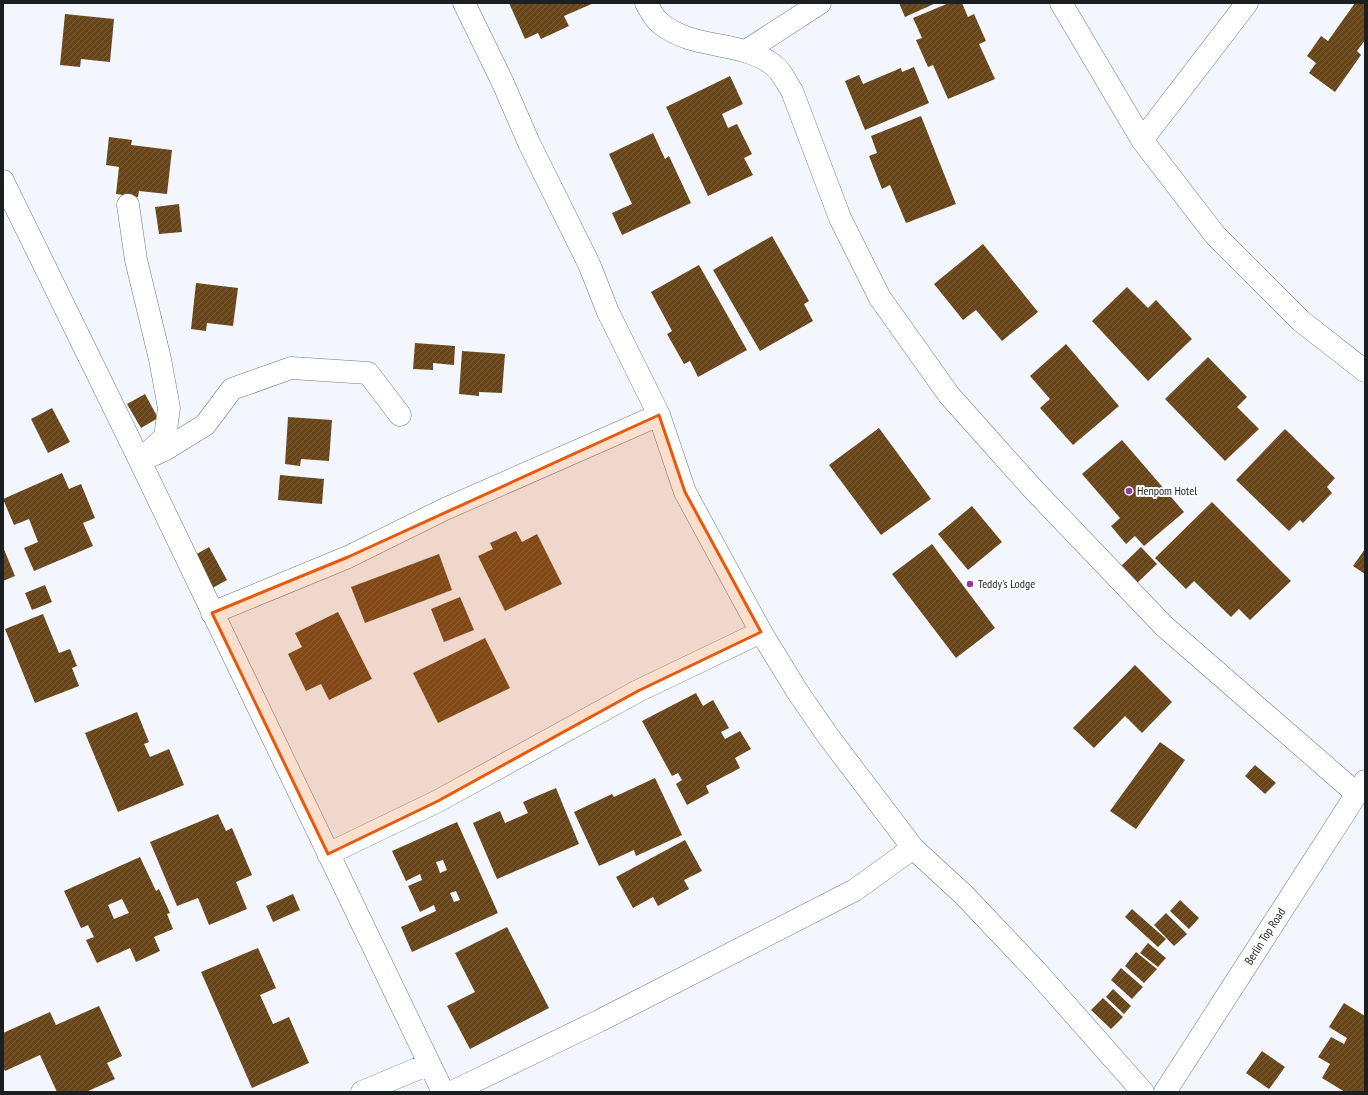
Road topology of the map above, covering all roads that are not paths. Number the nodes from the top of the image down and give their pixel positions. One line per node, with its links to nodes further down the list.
1 (464, 3): 12 (street)
2 (646, 3): 6 (street)
3 (820, 3): 6 (street)
4 (1061, 3): 7 (street)
5 (1247, 3): 7 (street)
6 (746, 51): 16 (street)
7 (1142, 140): 10 (street)
8 (3, 181): 13 (street)
9 (128, 205): 13 (street)
10 (1365, 371)
11 (400, 415): 13 (street)
12 (659, 415): 14 (street); 15 (street)
13 (140, 461): 14 (street)
14 (212, 613): 18 (street)
15 (761, 632): 17 (street); 18 (street)
16 (1361, 788): 24 (street, Berlin Top Road)
17 (913, 848): 22 (street); 23 (street)
18 (328, 854): 19 (street)
19 (429, 1064): 20 (street); 21 (street)
20 (362, 1092)
21 (443, 1092)
22 (452, 1092)
23 (1143, 1092)
24 (1165, 1092)

